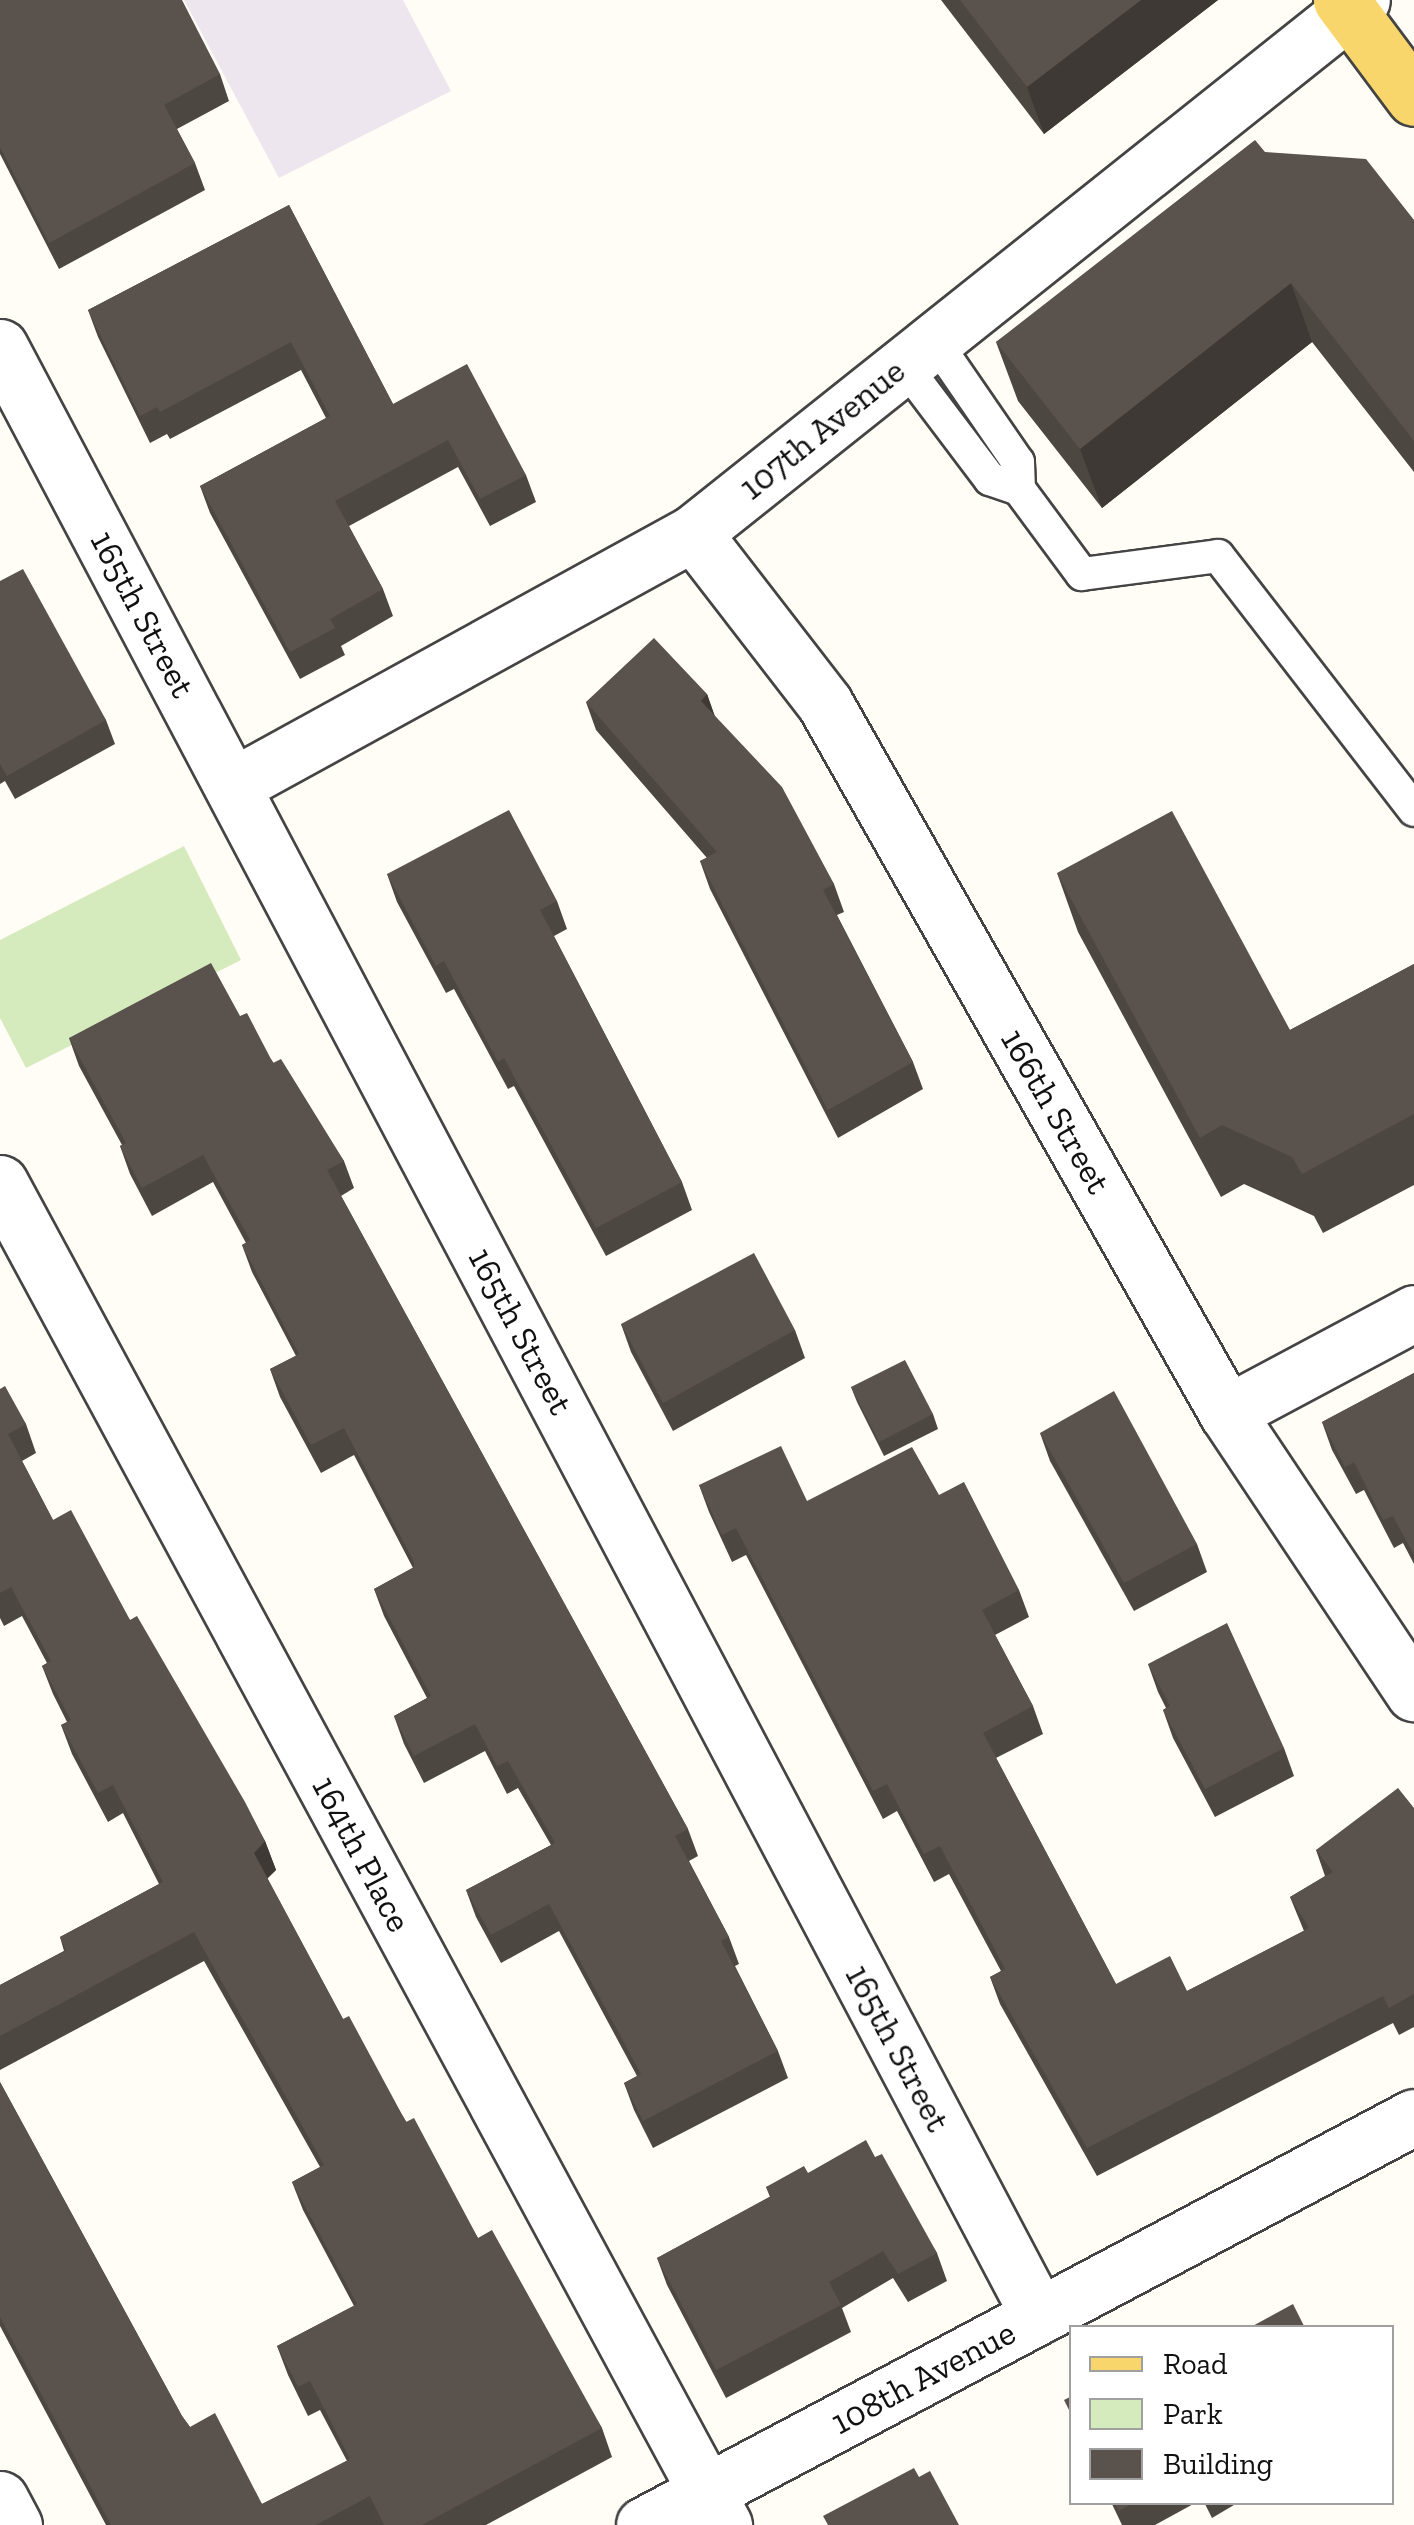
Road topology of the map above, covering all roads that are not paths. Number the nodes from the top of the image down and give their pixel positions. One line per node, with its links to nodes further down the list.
1 (1350, 4): 2 (main road); 4 (street, 107th Avenue)
2 (1414, 98)
3 (0, 347): 6 (street, 165th Street)
4 (919, 352): 5 (street, 107th Avenue); 7 (lane)
5 (693, 533): 6 (street, 107th Avenue); 10 (street, 166th Street)
6 (234, 785): 13 (street, 165th Street)
7 (1414, 810)
8 (0, 1183): 15 (street, 164th Place)
9 (1414, 1313): 10 (street)
10 (1227, 1412): 11 (street, 166th Street)
11 (1414, 1694)
12 (1414, 2117): 13 (street, 108th Avenue)
13 (1039, 2316): 15 (street, 108th Avenue)
14 (0, 2499): 16 (street)
15 (715, 2508): 17 (street, 108th Avenue)
16 (14, 2525)
17 (644, 2525)

